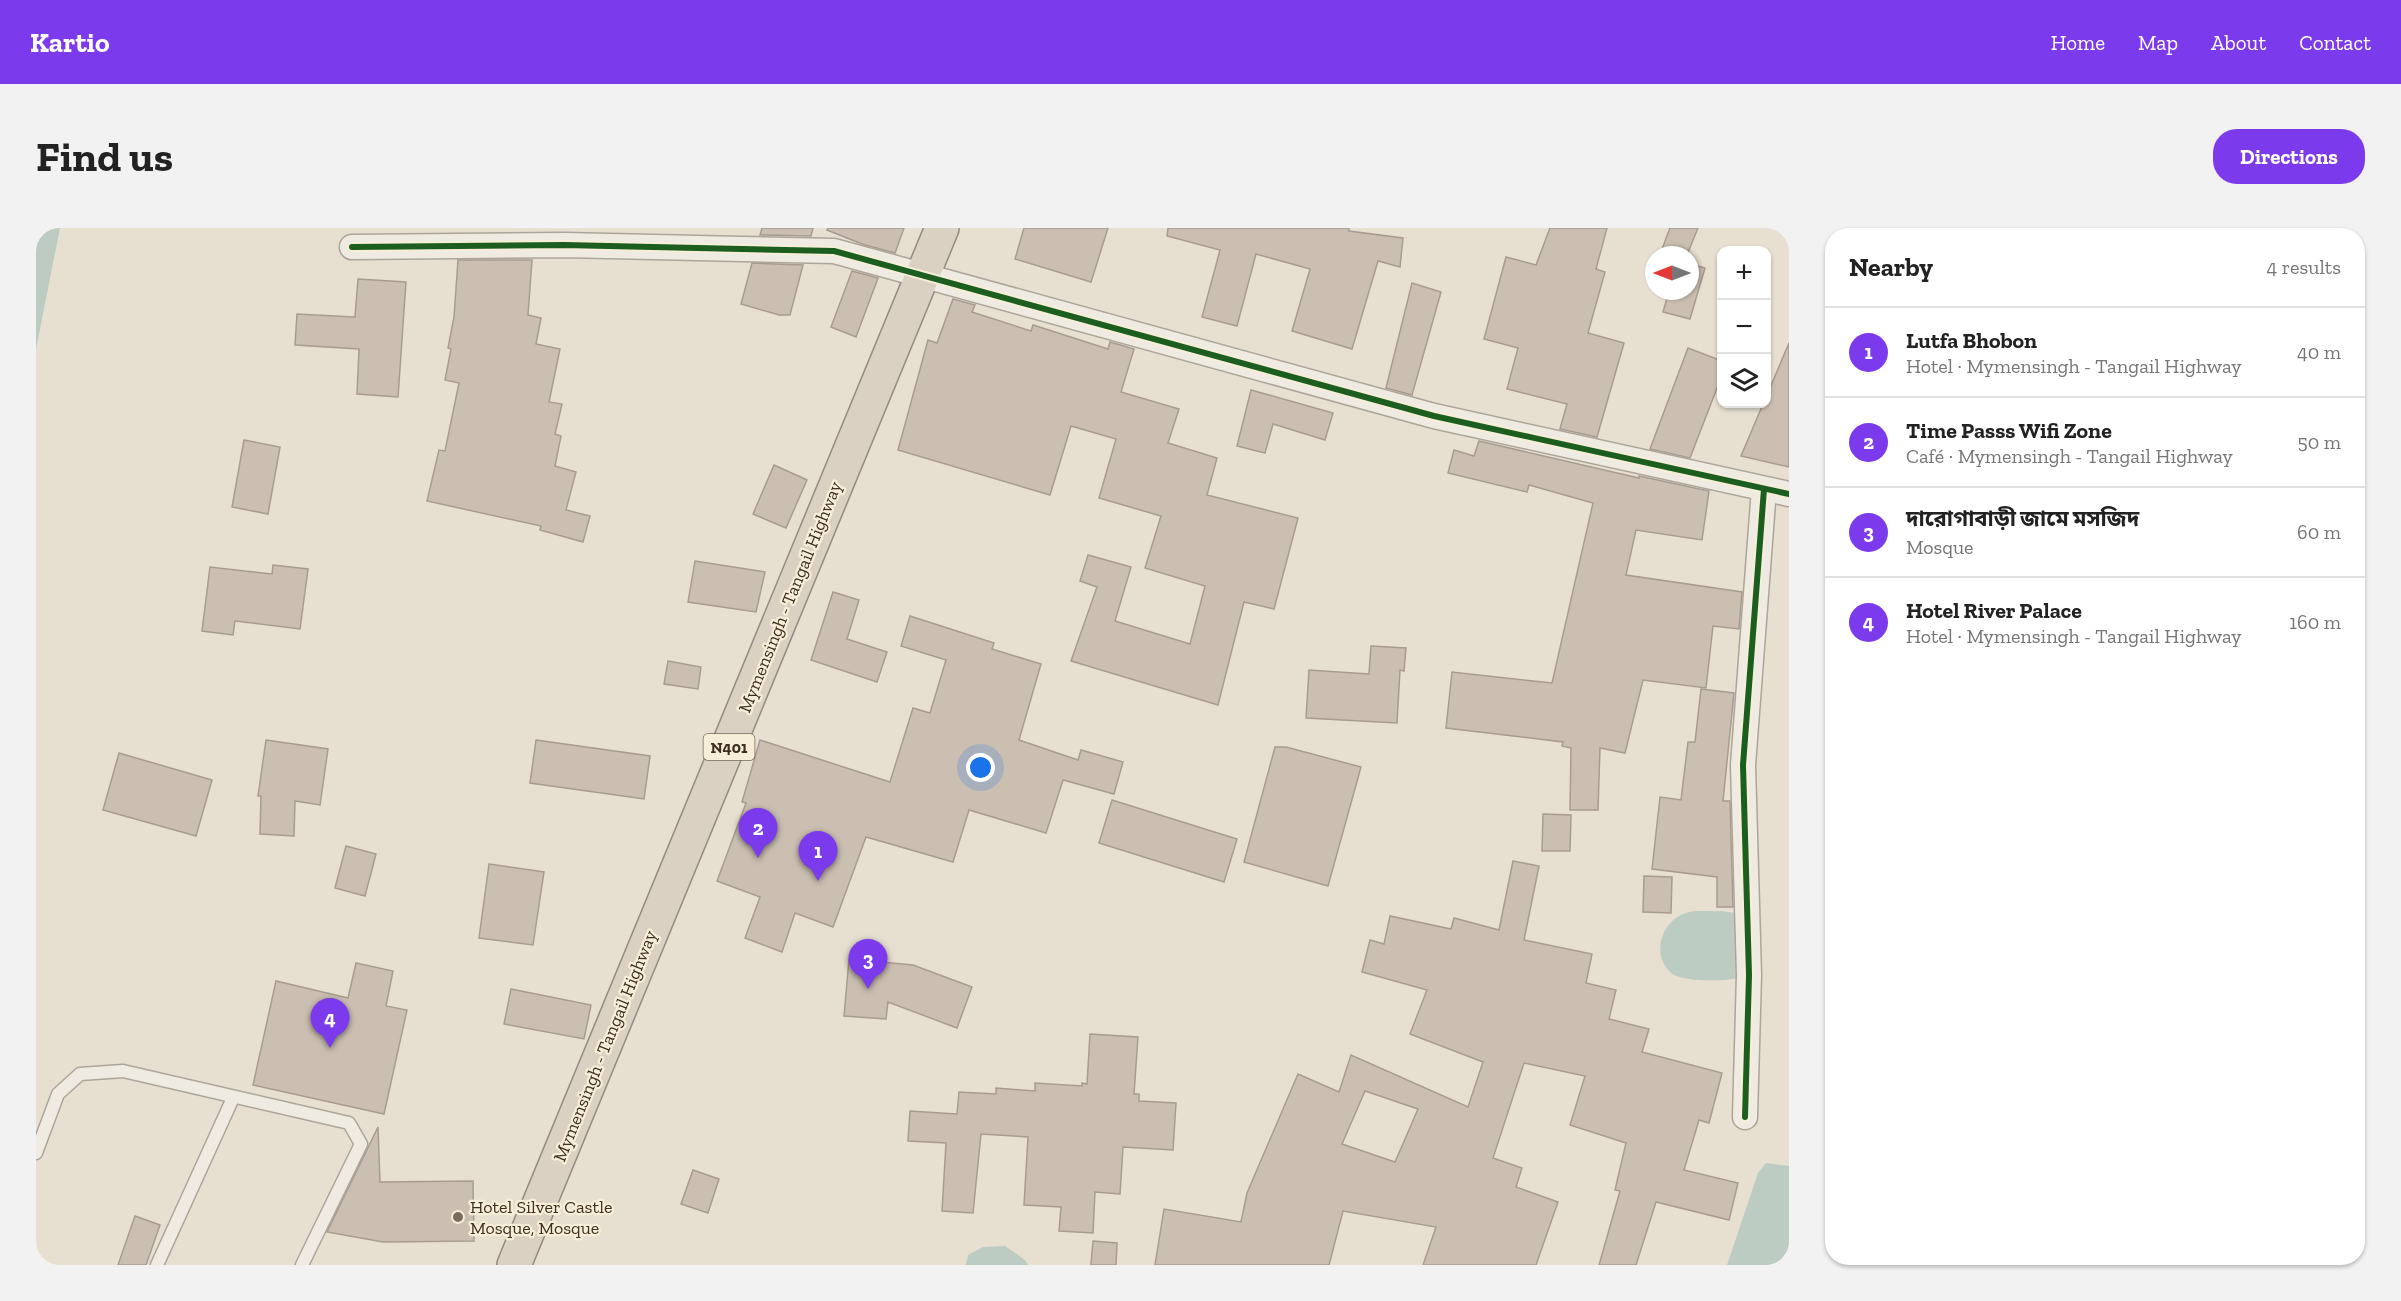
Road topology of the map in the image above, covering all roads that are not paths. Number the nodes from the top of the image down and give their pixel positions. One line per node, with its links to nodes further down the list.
1 (942, 228): 3 (highway, Mymensingh - Tangail Highway / N401)
2 (352, 247): 3 (street)
3 (923, 276): 4 (street); 11 (highway, Mymensingh - Tangail Highway / N401)
4 (1764, 489): 5 (street); 7 (street)
5 (1789, 494)
6 (233, 1098): 8 (lane); 9 (lane); 10 (lane)
7 (1745, 1117)
8 (36, 1153)
9 (157, 1265)
10 (303, 1265)
11 (514, 1265)

